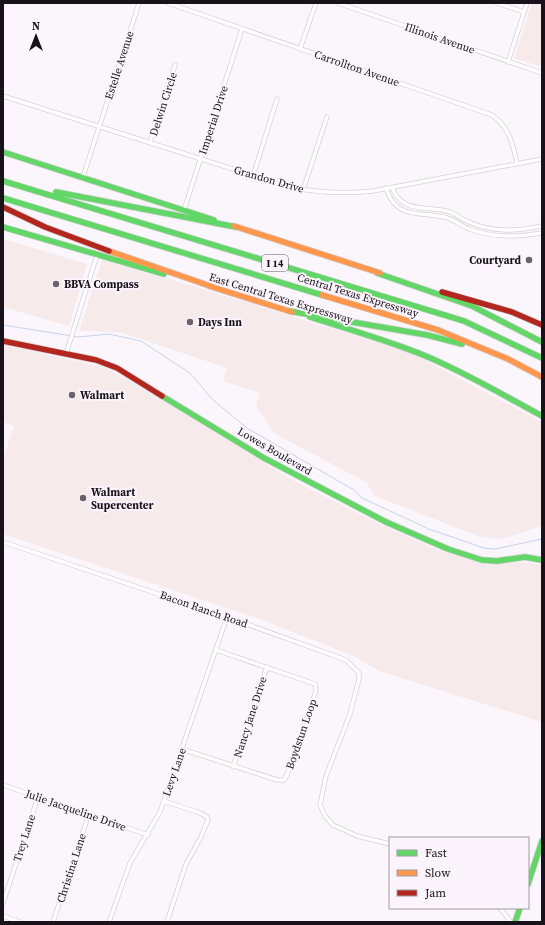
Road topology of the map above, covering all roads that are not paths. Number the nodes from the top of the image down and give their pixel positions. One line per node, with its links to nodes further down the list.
1 (139, 3): 16 (street, Estelle Avenue)
2 (168, 3): 8 (street, Carrollton Avenue)
3 (316, 3): 9 (street)
4 (338, 3): 10 (street, Illinois Avenue)
5 (497, 3): 7 (street)
6 (527, 3): 7 (street)
7 (524, 12): 10 (street)
8 (242, 29): 9 (street, Carrollton Avenue); 19 (street, Imperial Drive)
9 (300, 49): 21 (street, Carrollton Avenue)
10 (508, 62): 12 (street, Illinois Avenue)
11 (175, 65): 17 (street, Delwin Circle)
12 (542, 74)
13 (3, 96): 16 (street, Grandon Drive)
14 (277, 99): 22 (street)
15 (327, 117): 28 (street)
16 (99, 127): 17 (street, Grandon Drive); 23 (street, Estelle Avenue)
17 (150, 143): 19 (street, Grandon Drive)
18 (3, 152): 23 (main road)
19 (201, 159): 22 (street, Grandon Drive); 32 (street, Imperial Drive)
20 (542, 159): 21 (street, Grandon Drive)
21 (517, 164): 25 (street, Grandon Drive)
22 (253, 176): 28 (street, Grandon Drive)
23 (83, 177): 32 (main road)
24 (3, 181): 27 (main road, Central Texas Expressway / I 14)
25 (392, 187): 26 (street, Grandon Drive); 30 (street)
26 (386, 188): 28 (street, Grandon Drive); 34 (street)
27 (32, 190): 39 (main road); 52 (main road, Central Texas Expressway / I 14)
28 (303, 190)
29 (3, 198): 53 (main road, Central Texas Expressway / I 14)
30 (410, 205): 33 (street); 34 (street)
31 (3, 206): 46 (main road)
32 (184, 210): 39 (main road)
33 (433, 210): 35 (street); 36 (street)
34 (408, 211): 35 (street)
35 (432, 216): 41 (street)
36 (478, 225): 40 (street); 41 (street)
37 (542, 226): 40 (street)
38 (3, 227): 44 (main road, East Central Texas Expressway)
39 (236, 227): 45 (main road)
40 (500, 230): 43 (street)
41 (478, 231): 43 (street)
42 (542, 233): 43 (street)
43 (499, 236)
44 (97, 255): 46 (main road, East Central Texas Expressway); 51 (street)
45 (377, 273): 48 (main road); 50 (main road)
46 (213, 287): 47 (main road, East Central Texas Expressway)
47 (289, 311): 53 (main road); 55 (main road, East Central Texas Expressway)
48 (542, 326)
49 (3, 340): 51 (main road, Lowes Boulevard)
50 (542, 342)
51 (66, 354): 57 (main road, Lowes Boulevard)
52 (542, 358)
53 (508, 359): 54 (main road, Central Texas Expressway / I 14)
54 (542, 377)
55 (542, 416)
56 (3, 542): 58 (street, Bacon Ranch Road)
57 (542, 560)
58 (228, 617): 59 (street, Levy Lane); 69 (street, Bacon Ranch Road)
59 (216, 650): 60 (street, Boydstun Loop); 61 (street, Levy Lane)
60 (267, 667): 62 (street, Nancy Jane Drive); 62 (street, Boydstun Loop)
61 (182, 749): 62 (street, Boydstun Loop); 65 (street, Levy Lane)
62 (233, 767)
63 (3, 785): 64 (street, Julie Jacqueline Drive)
64 (38, 797): 66 (street, Julie Jacqueline Drive); 71 (street, Trey Lane)
65 (164, 801): 67 (street, Levy Lane); 78 (street)
66 (89, 814): 67 (street, Julie Jacqueline Drive); 76 (street, Christina Lane)
67 (148, 835): 77 (street, Levy Lane)
68 (542, 841): 70 (main road)
69 (389, 844)
70 (529, 881)
71 (3, 903)
72 (501, 909): 79 (street)
73 (520, 909): 80 (main road)
74 (3, 916): 75 (street)
75 (20, 922)
76 (53, 922)
77 (109, 922)
78 (166, 922)
79 (511, 922)
80 (515, 922)

